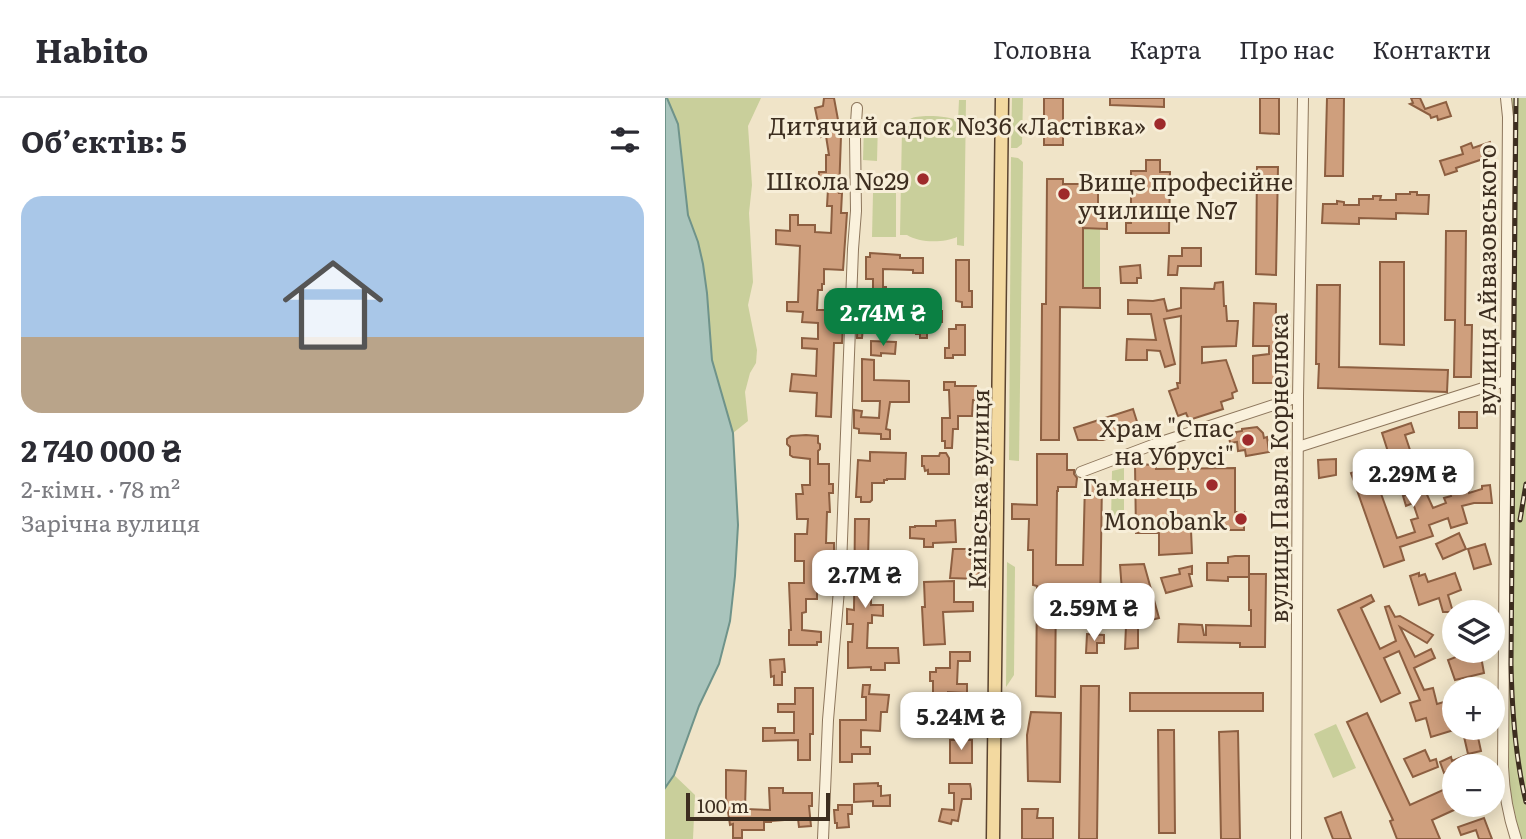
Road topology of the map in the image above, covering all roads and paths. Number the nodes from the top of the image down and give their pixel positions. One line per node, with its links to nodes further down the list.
1 (1002, 98): 10 (main road, Київська вулиця)
2 (1303, 98): 6 (street, вулиця Павла Корнелюка)
3 (1506, 98): 5 (street, вулиця Айвазовського)
4 (857, 108): 9 (street)
5 (1504, 382): 7 (street); 12 (street, вулиця Айвазовського)
6 (1298, 397): 7 (street, вулиця Павла Корнелюка); 8 (street)
7 (1299, 447): 11 (street, вулиця Павла Корнелюка)
8 (1081, 472)
9 (823, 839)
10 (993, 839)
11 (1296, 839)
12 (1516, 839)

